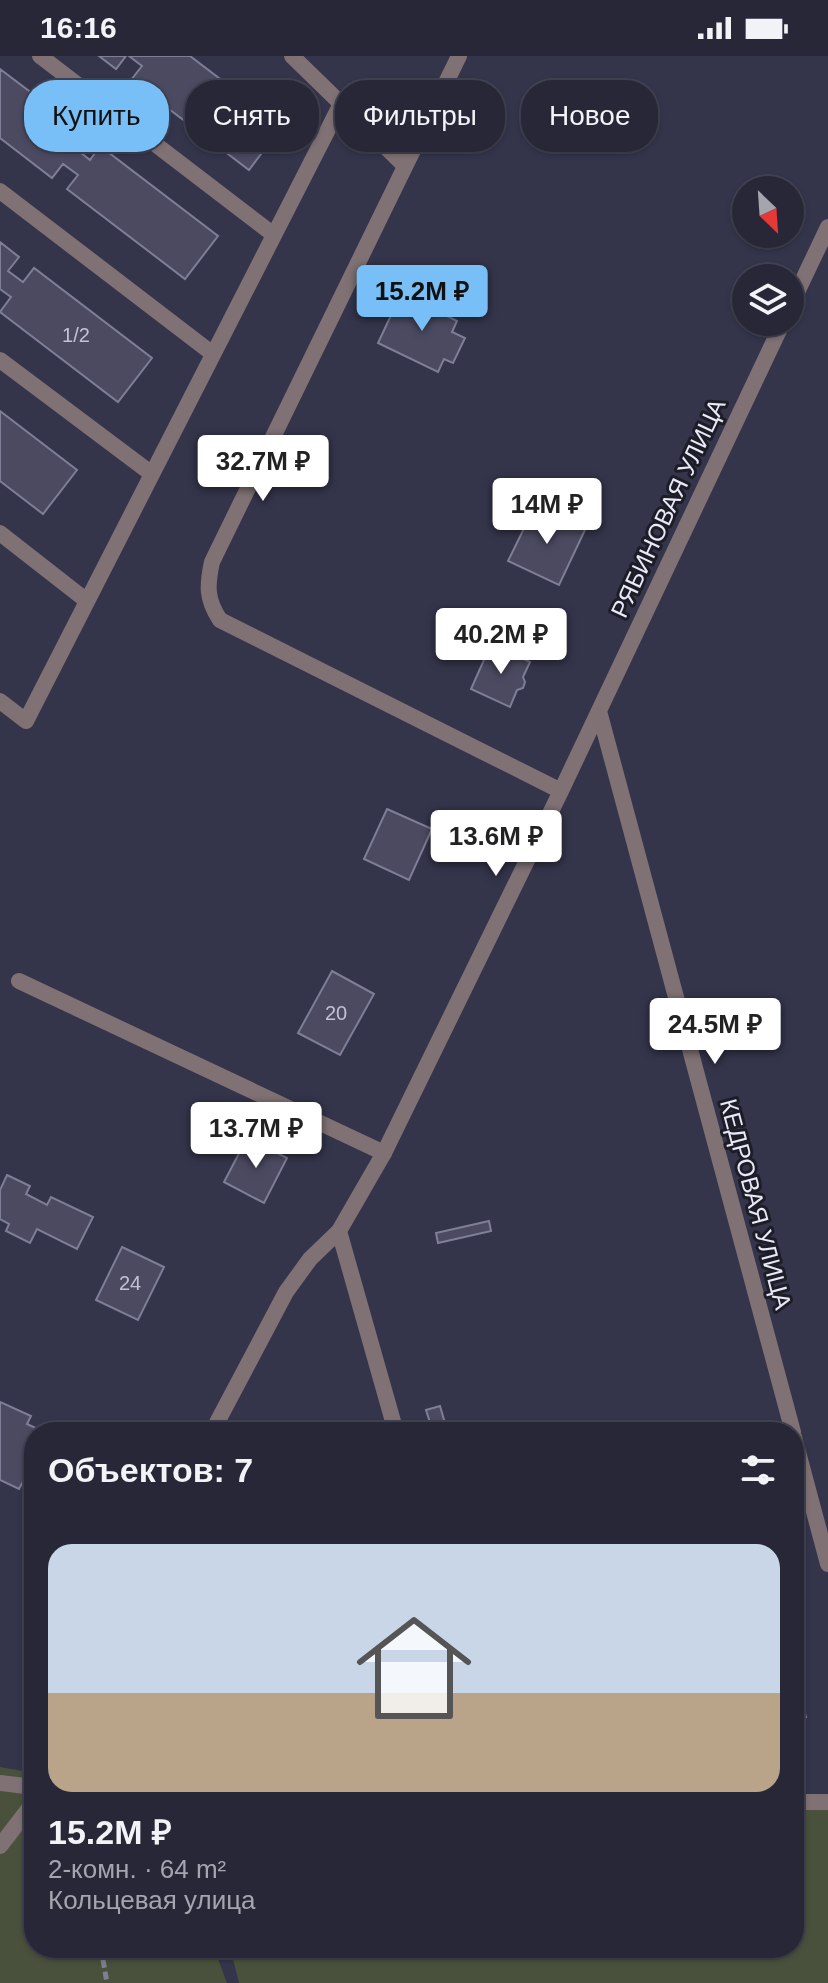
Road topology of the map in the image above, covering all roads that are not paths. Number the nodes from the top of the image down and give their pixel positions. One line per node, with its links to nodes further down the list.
1 (40, 56): 10 (street)
2 (292, 56): 4 (street)
3 (459, 56): 7 (street)
4 (335, 98)
5 (335, 116): 10 (street)
6 (391, 152): 7 (street)
7 (405, 166): 20 (street)
8 (0, 191): 13 (street)
9 (828, 227): 11 (street)
10 (274, 235): 13 (street)
11 (804, 278)
12 (776, 336): 19 (street, РЯБИНОВАЯ УЛИЦА)
13 (213, 354): 15 (street)
14 (0, 360): 15 (street)
15 (152, 474): 17 (street)
16 (0, 533): 17 (street)
17 (87, 601): 18 (street)
18 (0, 701)
19 (599, 711): 20 (street, РЯБИНОВАЯ УЛИЦА); 26 (street, КЕДРОВАЯ УЛИЦА)
20 (561, 791): 22 (street, РЯБИНОВАЯ УЛИЦА)
21 (19, 981): 22 (street)
22 (384, 1153): 23 (street, РЯБИНОВАЯ УЛИЦА)
23 (339, 1231): 24 (street, РЯБИНОВАЯ УЛИЦА); 25 (street)
24 (217, 1422)
25 (393, 1422)
26 (790, 1422)
27 (804, 1475): 28 (street, КЕДРОВАЯ УЛИЦА)
28 (828, 1564)
29 (0, 1783): 30 (street)
30 (24, 1786)
31 (804, 1802): 32 (street)
32 (828, 1802)
33 (24, 1815): 34 (street)
34 (0, 1846)

